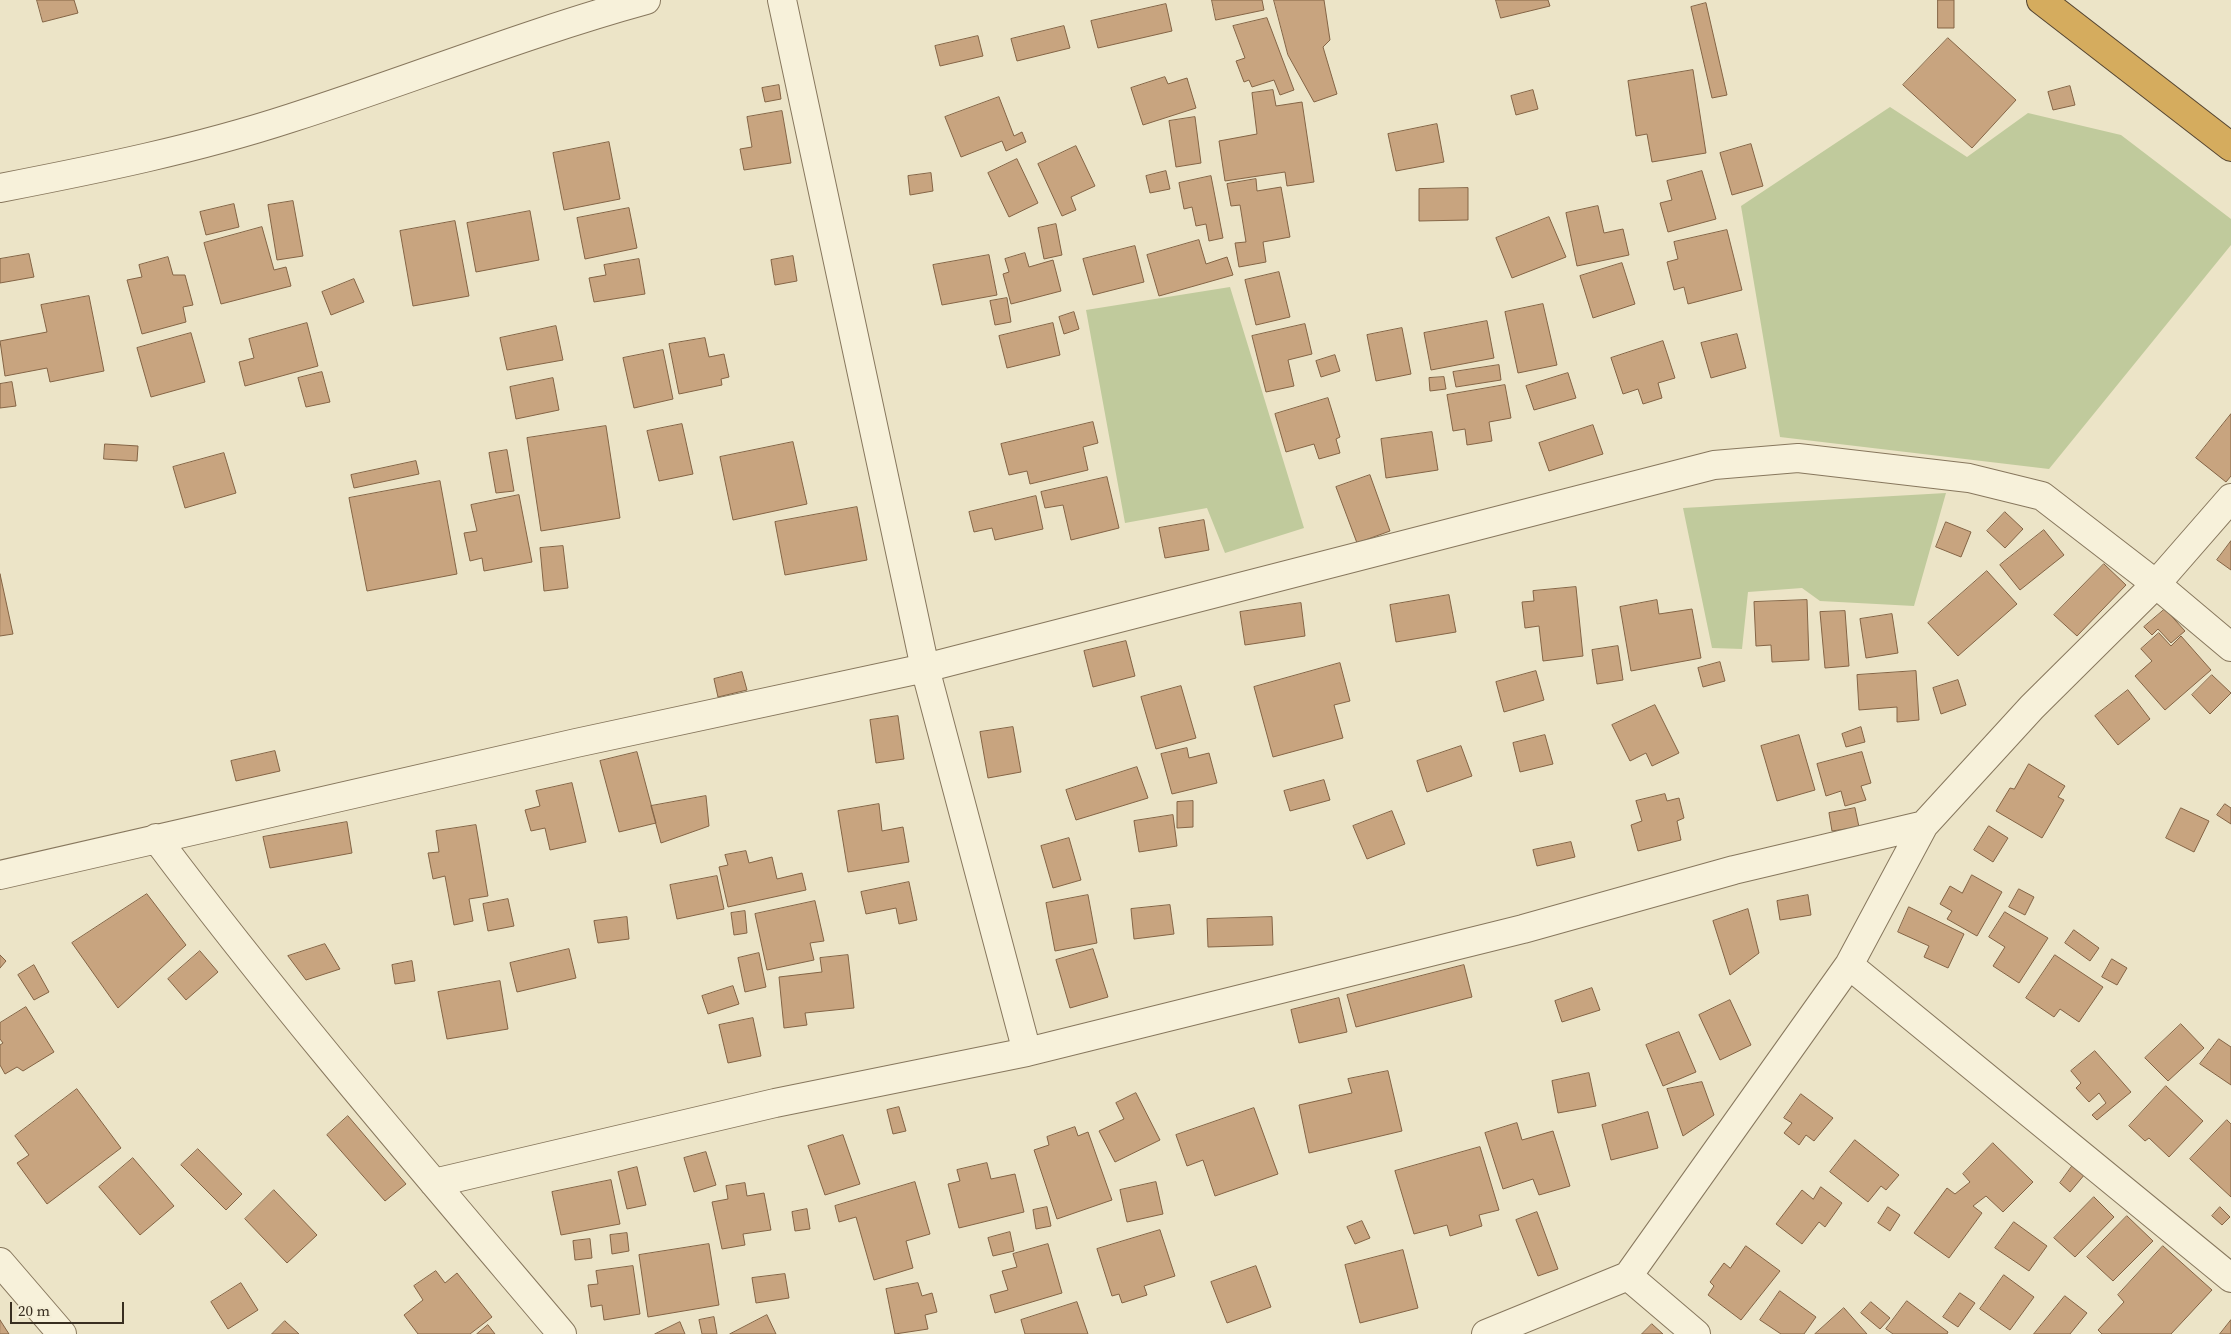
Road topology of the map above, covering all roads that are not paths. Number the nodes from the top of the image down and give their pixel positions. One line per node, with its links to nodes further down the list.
1 (646, 0): 5 (street)
2 (782, 0): 9 (street)
3 (2041, 0): 4 (highway)
4 (2231, 147)
5 (0, 188)
6 (2231, 498): 7 (street)
7 (2156, 584): 8 (street); 9 (street); 10 (street)
8 (2231, 647)
9 (925, 668): 11 (street); 14 (street)
10 (1924, 825): 13 (street); 14 (street)
11 (156, 838): 12 (street); 15 (street)
12 (0, 875)
13 (1849, 965): 17 (street); 18 (street)
14 (1027, 1052): 15 (street)
15 (434, 1183): 20 (street)
16 (0, 1262): 19 (street)
17 (1628, 1276): 21 (street); 22 (street)
18 (2231, 1278)
19 (62, 1334)
20 (562, 1334)
21 (1486, 1334)
22 (1696, 1334)

